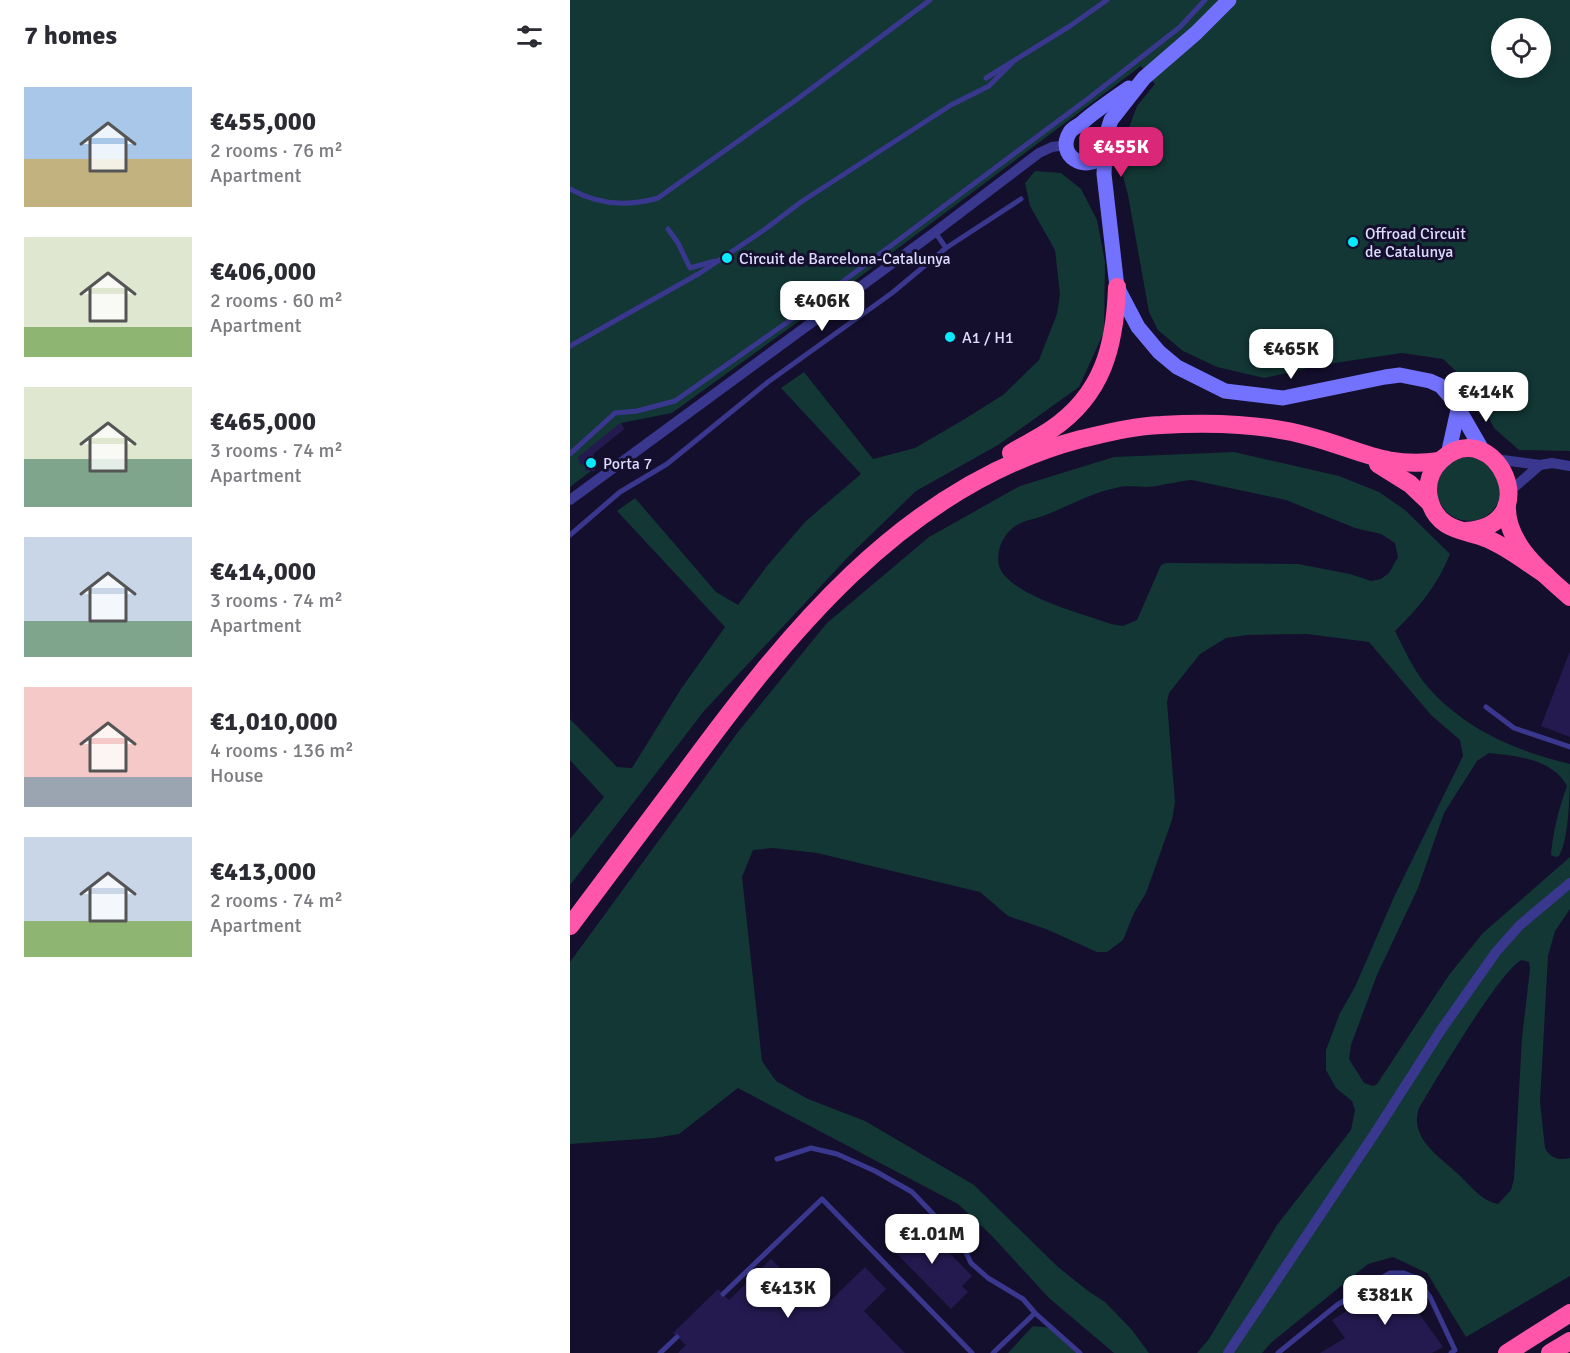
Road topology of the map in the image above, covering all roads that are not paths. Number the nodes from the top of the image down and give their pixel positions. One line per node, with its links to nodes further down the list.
1 (930, 0): 13 (lane)
2 (1107, 0): 5 (lane)
3 (1205, 0): 23 (lane)
4 (1229, 0): 7 (street)
5 (1012, 63): 6 (lane); 19 (lane)
6 (986, 78)
7 (1144, 78): 8 (street); 9 (street)
8 (1083, 123): 9 (street); 10 (street)
9 (1106, 136): 11 (street)
10 (1066, 146): 12 (street); 17 (street)
11 (1104, 154): 12 (street); 15 (street)
12 (1088, 164): 15 (street)
13 (570, 189)
14 (1021, 199): 18 (lane)
15 (1107, 203): 20 (street)
16 (668, 229): 19 (lane)
17 (935, 232): 18 (lane); 31 (street)
18 (946, 249): 34 (lane)
19 (723, 258): 21 (lane)
20 (1117, 287): 22 (street); 29 (highway)
21 (570, 346)
22 (1458, 410): 25 (street); 26 (street)
23 (570, 454)
24 (1364, 455): 26 (highway); 29 (highway); 32 (highway)
25 (1490, 456): 26 (highway); 27 (street); 30 (highway)
26 (1444, 459): 32 (highway)
27 (1540, 465): 28 (street); 30 (street)
28 (1570, 466)
29 (961, 489): 40 (highway)
30 (1508, 499): 33 (highway); 35 (highway)
31 (570, 500)
32 (1430, 503): 33 (highway)
33 (1467, 531): 35 (highway)
34 (570, 535)
35 (1546, 576): 36 (highway)
36 (1570, 597)
37 (1486, 707): 38 (lane)
38 (1570, 747)
39 (1570, 883): 51 (street)
40 (570, 926)
41 (777, 1159): 43 (lane)
42 (723, 1294): 48 (lane)
43 (1035, 1313): 49 (lane); 50 (lane)
44 (1570, 1313): 54 (highway)
45 (677, 1337): 47 (lane)
46 (1570, 1341): 55 (highway)
47 (660, 1353)
48 (972, 1353)
49 (993, 1353)
50 (1080, 1353)
51 (1228, 1353)
52 (1278, 1353): 53 (lane)
53 (1451, 1353)
54 (1507, 1353)
55 (1550, 1353)

